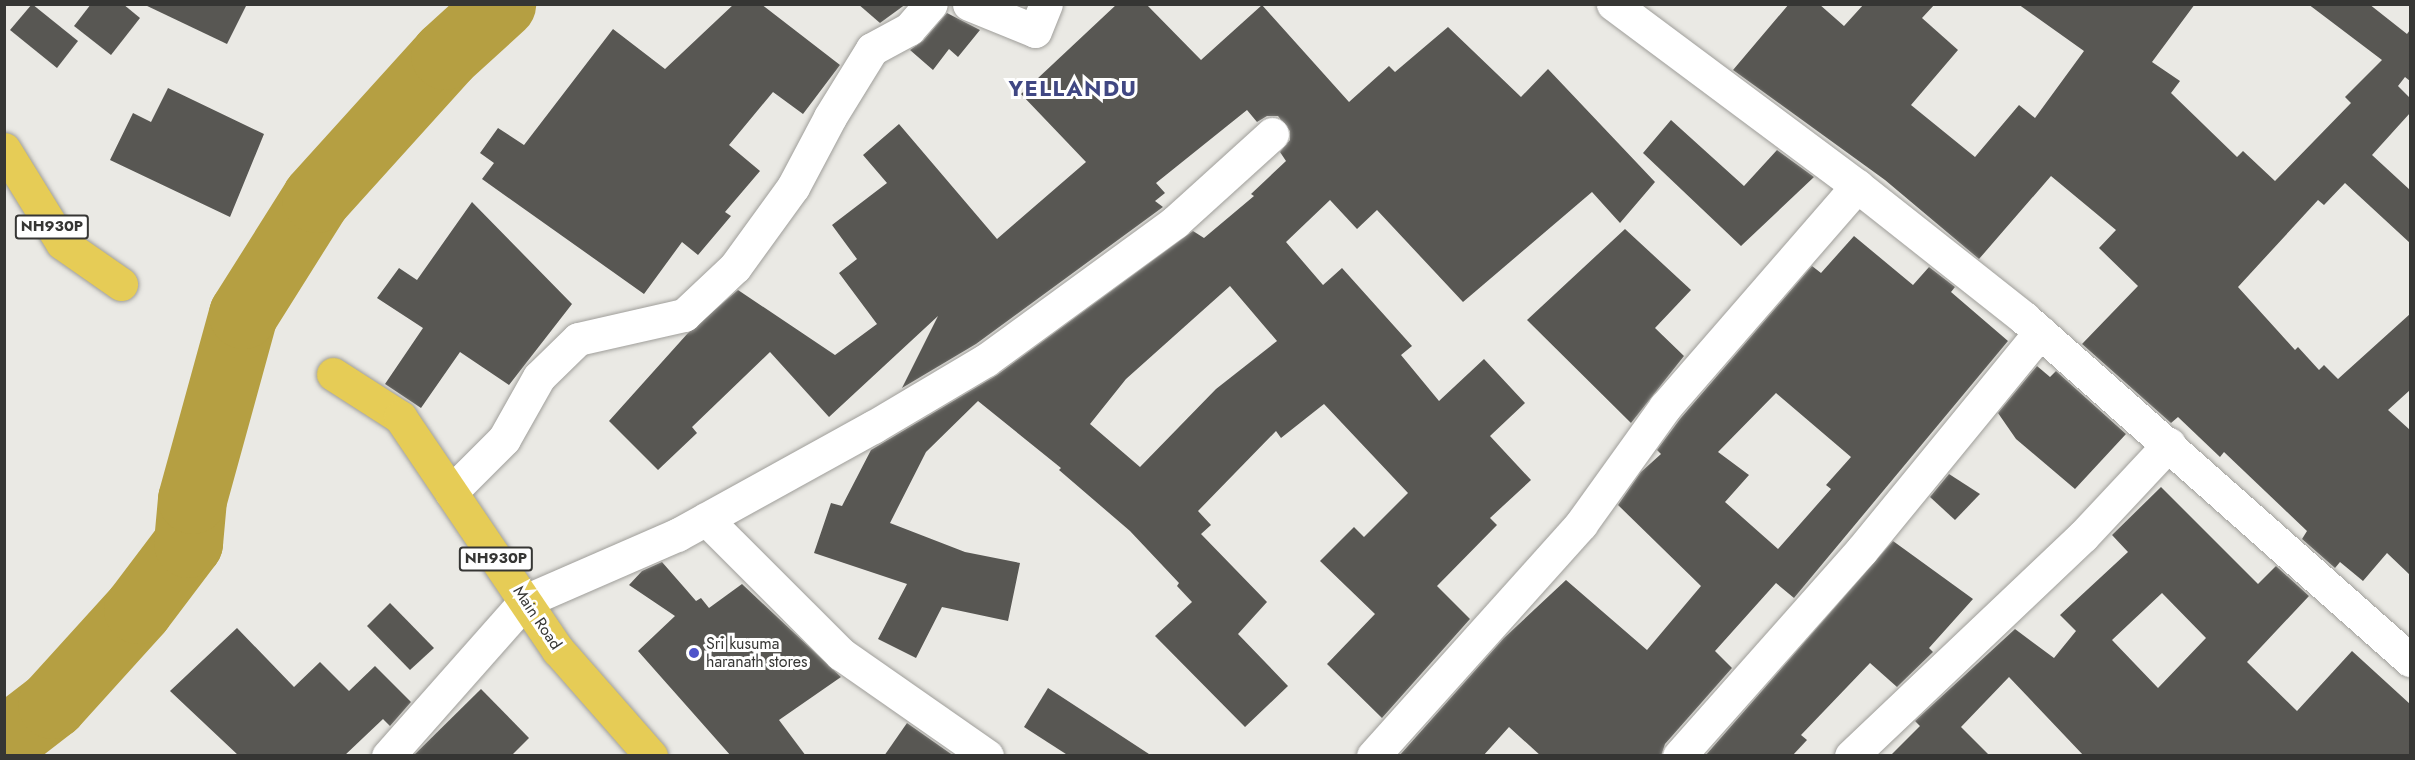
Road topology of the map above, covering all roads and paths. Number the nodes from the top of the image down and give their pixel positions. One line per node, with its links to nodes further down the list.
1 (931, 4): 12 (street)
2 (969, 4): 3 (street)
3 (1046, 4)
4 (1614, 4): 7 (street)
5 (1272, 134): 13 (street)
6 (4, 149): 8 (highway, NH930P)
7 (1857, 186): 9 (street); 19 (street)
8 (121, 284)
9 (2040, 332): 11 (street); 20 (street)
10 (333, 374): 12 (highway, Main Road / NH930P)
11 (2169, 444): 15 (street); 21 (street)
12 (451, 492): 14 (highway, Main Road / NH930P)
13 (706, 519): 14 (street); 18 (street)
14 (525, 601): 16 (street); 17 (highway, Main Road / NH930P)
15 (2410, 660)
16 (388, 756)
17 (651, 756)
18 (987, 756)
19 (1373, 756)
20 (1679, 756)
21 (1851, 756)

